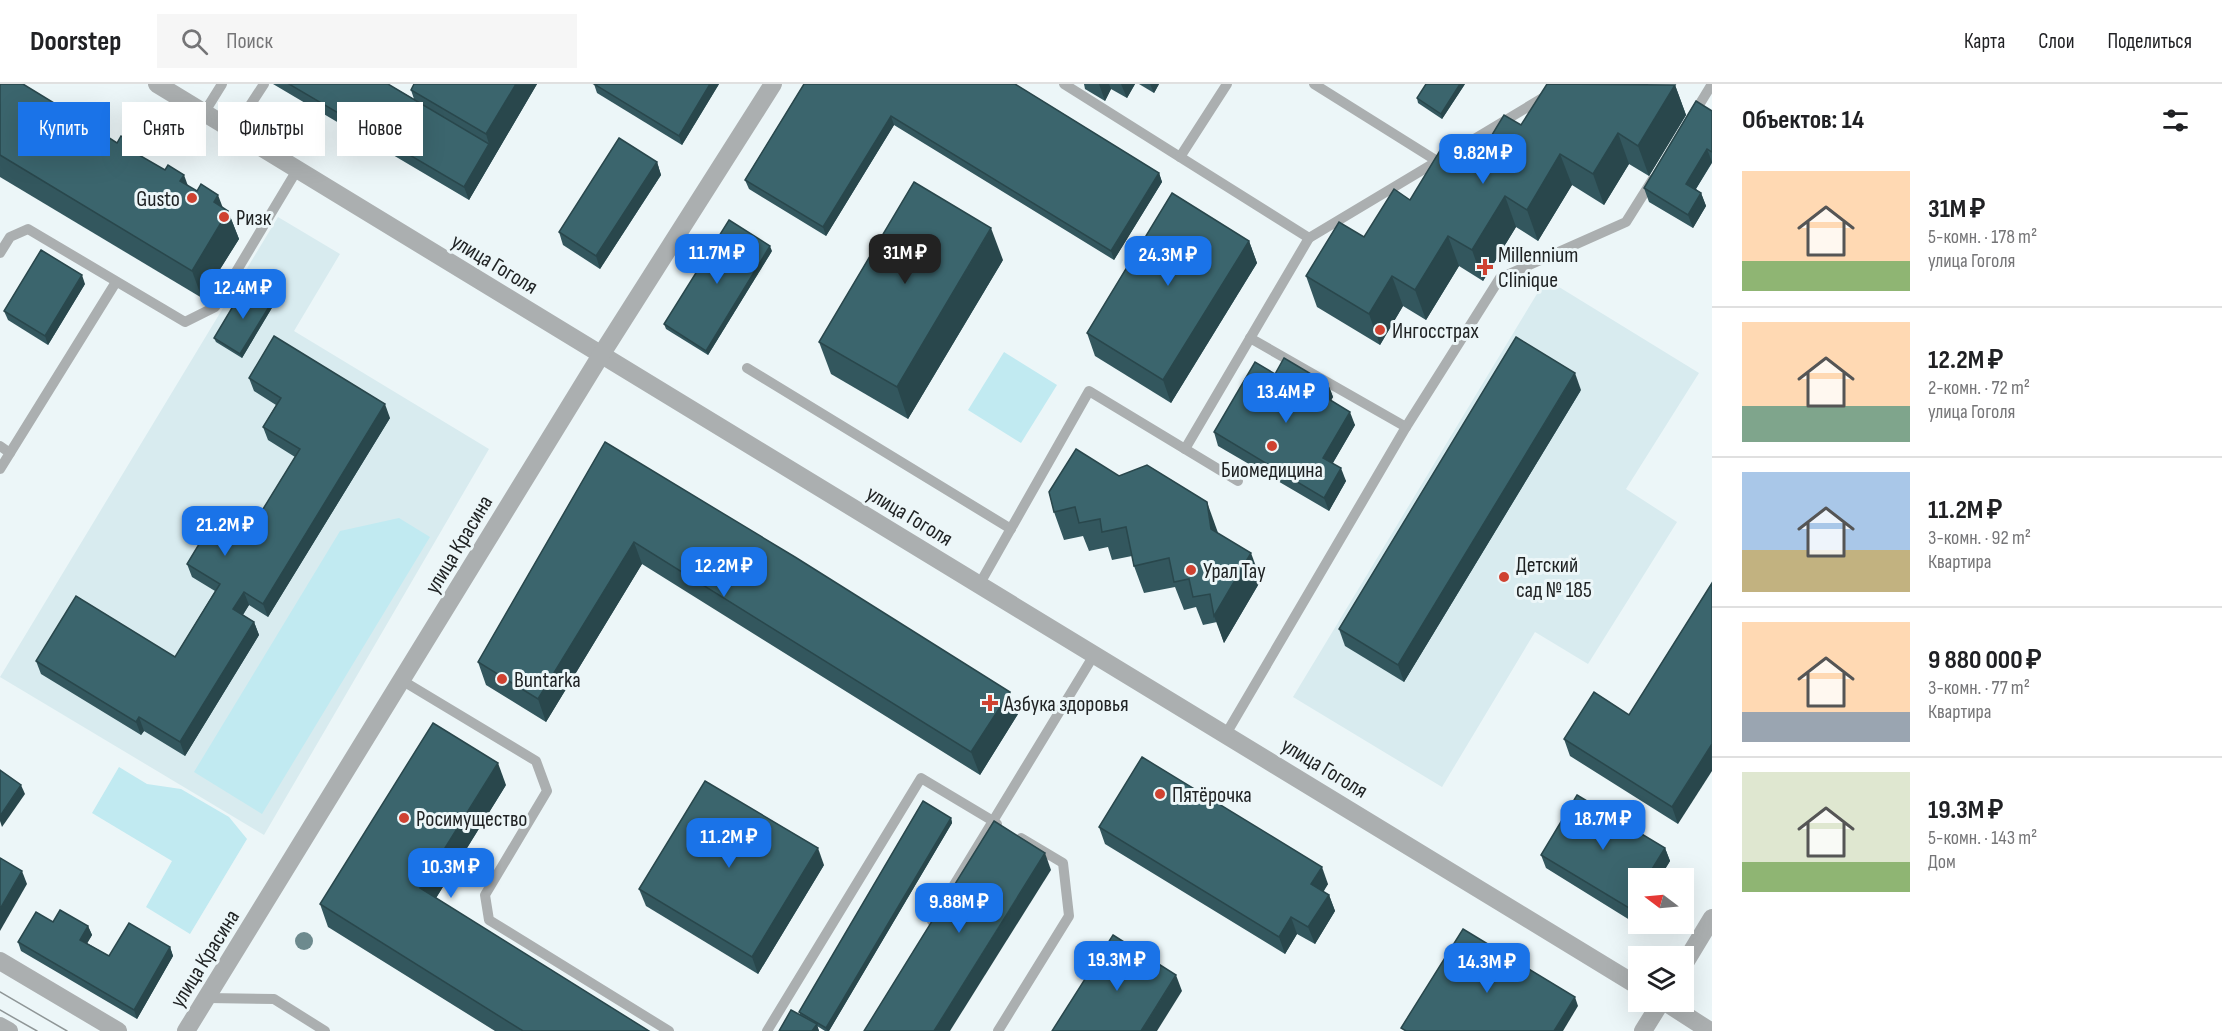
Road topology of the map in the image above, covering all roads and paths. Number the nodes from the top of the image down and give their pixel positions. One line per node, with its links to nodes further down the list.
1 (157, 84): 10 (street, улица Гоголя)
2 (222, 84): 12 (lane)
3 (264, 84): 11 (lane)
4 (773, 84): 23 (street, улица Красина)
5 (1064, 84): 15 (lane)
6 (1227, 84): 15 (lane)
7 (1314, 84): 16 (lane)
8 (1566, 84): 16 (lane)
9 (1712, 84): 13 (lane)
10 (187, 102)
11 (252, 102)
12 (206, 109)
13 (1685, 128)
14 (274, 156): 18 (street, улица Гоголя)
15 (1180, 157): 19 (lane)
16 (1437, 161): 19 (lane)
17 (1662, 165): 25 (lane)
18 (297, 171): 21 (lane); 23 (street, улица Гоголя)
19 (1309, 238): 22 (lane)
20 (0, 253): 21 (lane)
21 (116, 282): 28 (lane)
22 (1250, 338): 25 (lane); 27 (lane)
23 (601, 355): 32 (street, улица Гоголя); 34 (street, улица Красина)
24 (747, 368): 31 (lane)
25 (1406, 427): 35 (lane)
26 (0, 446): 28 (lane)
27 (1185, 449): 30 (lane); 31 (lane)
28 (10, 453): 29 (lane)
29 (0, 469)
30 (1238, 481)
31 (1011, 529): 32 (lane)
32 (979, 585): 33 (street, улица Гоголя)
33 (1094, 654): 35 (street, улица Гоголя); 36 (lane)
34 (403, 681): 42 (street, улица Красина); 50 (lane)
35 (1226, 734): 41 (street, улица Гоголя)
36 (1003, 827): 38 (lane); 51 (lane); 52 (lane)
37 (1712, 918): 39 (street)
38 (926, 931)
39 (1694, 948)
40 (0, 961): 47 (street)
41 (1628, 980)
42 (208, 998): 48 (street, улица Красина); 49 (lane)
43 (1656, 1012): 53 (street)
44 (1679, 1012): 54 (street)
45 (0, 1026): 46 (street)
46 (9, 1031)
47 (118, 1031)
48 (186, 1031)
49 (325, 1031)
50 (669, 1031)
51 (767, 1031)
52 (998, 1031)
53 (1643, 1031)
54 (1710, 1031)

